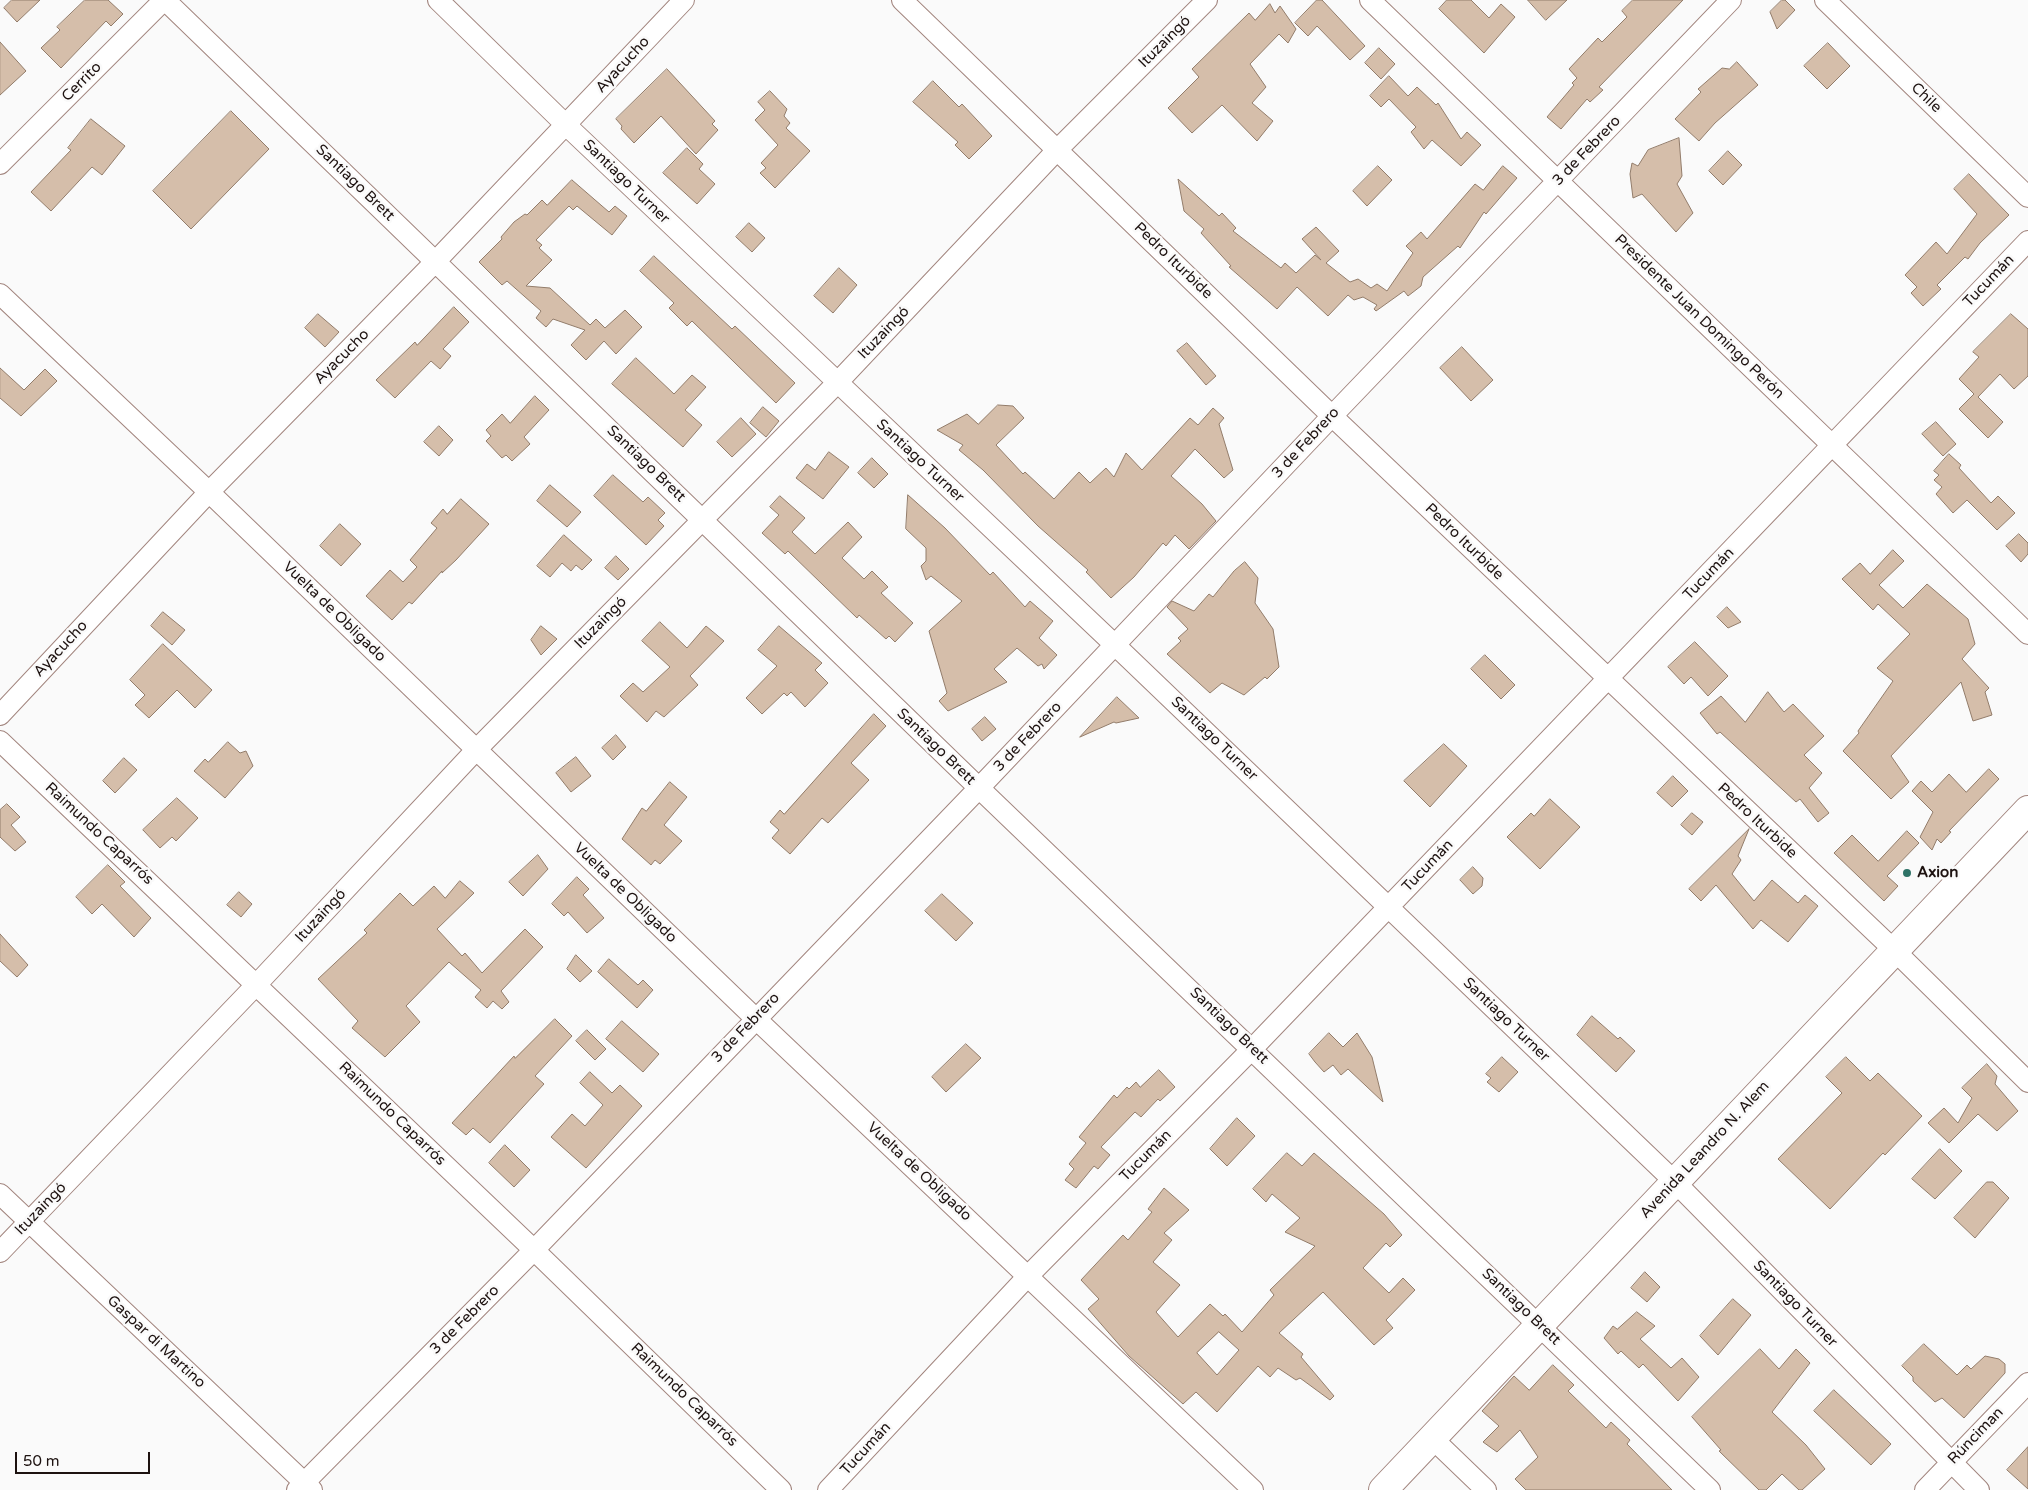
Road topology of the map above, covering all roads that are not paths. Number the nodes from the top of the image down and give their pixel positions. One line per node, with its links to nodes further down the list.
1 (164, 0): 11 (street, Cerrito); 15 (street, Santiago Brett)
2 (438, 0): 9 (street, Santiago Turner)
3 (684, 0): 9 (street, Ayacucho)
4 (902, 0): 10 (street, Pedro Iturbide)
5 (1207, 0): 10 (street, Ituzaingó)
6 (1370, 0): 12 (street, Presidente Juan Domingo Perón)
7 (1731, 0): 12 (street, 3 de Febrero)
8 (1824, 0): 13 (street, Chile)
9 (566, 125): 15 (street, Ayacucho); 17 (street, Santiago Turner)
10 (1058, 150): 17 (street, Ituzaingó); 18 (street, Pedro Iturbide)
11 (0, 164)
12 (1558, 181): 18 (street, 3 de Febrero); 19 (street, Presidente Juan Domingo Perón)
13 (2028, 197)
14 (2028, 241): 19 (street, Tucumán)
15 (436, 261): 20 (street, Ayacucho); 21 (street, Santiago Brett)
16 (0, 294): 20 (street, Vuelta de Obligado)
17 (837, 382): 21 (street, Ituzaingó); 23 (street, Santiago Turner)
18 (1332, 416): 23 (street, 3 de Febrero); 24 (street, Pedro Iturbide)
19 (1832, 446): 22 (street, Presidente Juan Domingo Perón); 24 (street, Tucumán)
20 (209, 492): 25 (street, Ayacucho); 27 (street, Vuelta de Obligado)
21 (703, 519): 27 (street, Ituzaingó); 28 (street, Santiago Brett)
22 (2028, 634)
23 (1116, 645): 28 (street, 3 de Febrero); 30 (street, Santiago Turner)
24 (1607, 680): 30 (street, Tucumán); 31 (street, Pedro Iturbide)
25 (0, 715)
26 (0, 740): 32 (street, Raimundo Caparrós)
27 (476, 750): 32 (street, Ituzaingó); 33 (street, Vuelta de Obligado)
28 (979, 788): 33 (street, 3 de Febrero); 34 (street, Santiago Brett)
29 (2028, 810): 31 (main road, Avenida Leandro N. Alem)
30 (1389, 907): 34 (street, Tucumán); 36 (street, Santiago Turner)
31 (1894, 950): 35 (street, Pedro Iturbide); 36 (main road, Avenida Leandro N. Alem)
32 (257, 984): 38 (street, Ituzaingó); 39 (street, Raimundo Caparrós)
33 (755, 1018): 39 (street, 3 de Febrero); 41 (street, Vuelta de Obligado)
34 (1252, 1049): 41 (street, Tucumán); 42 (street, Santiago Brett)
35 (2028, 1082)
36 (1675, 1182): 42 (main road, Avenida Leandro N. Alem); 45 (street, Santiago Turner)
37 (0, 1194): 38 (street, Gaspar di Martino)
38 (29, 1222): 40 (street, Ituzaingó); 46 (street, Gaspar di Martino)
39 (534, 1250): 46 (street, 3 de Febrero); 47 (street, Raimundo Caparrós)
40 (0, 1252)
41 (1028, 1276): 48 (street, Tucumán); 49 (street, Vuelta de Obligado)
42 (1538, 1324): 44 (main road, Avenida Leandro N. Alem); 52 (street, Santiago Brett)
43 (2028, 1384): 45 (street, Rúnciman)
44 (1432, 1438): 50 (main road, Avenida Leandro N. Alem); 51 (street)
45 (1950, 1463): 53 (street, Rúnciman); 54 (street, Santiago Turner)
46 (305, 1488)
47 (781, 1490)
48 (828, 1490)
49 (1253, 1490)
50 (1384, 1490)
51 (1486, 1490)
52 (1710, 1490)
53 (1925, 1490)
54 (1979, 1490)

